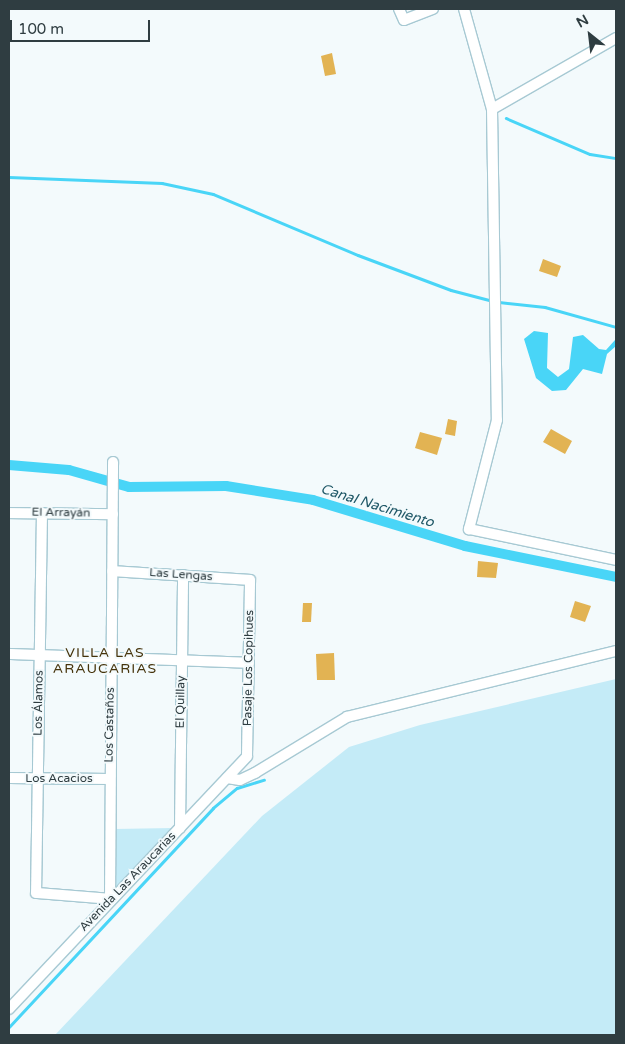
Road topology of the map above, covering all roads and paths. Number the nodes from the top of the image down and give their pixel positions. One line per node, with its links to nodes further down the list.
1 (399, 9): 2 (street)
2 (433, 9)
3 (464, 9): 5 (street)
4 (616, 38): 5 (street)
5 (492, 109): 10 (street)
6 (113, 462): 9 (street, Los Castaños)
7 (9, 513): 8 (street, El Arrayán)
8 (42, 513): 9 (street, El Arrayán); 16 (street, Los Álamos)
9 (113, 514): 11 (street, Los Castaños)
10 (616, 560)
11 (112, 571): 12 (street, Las Lengas); 17 (street, Los Castaños)
12 (183, 576): 13 (street, Las Lengas); 18 (street, El Quillay)
13 (250, 580): 19 (street, Pasaje Los Copihues)
14 (616, 651): 22 (street)
15 (9, 654): 16 (street)
16 (40, 654): 17 (street); 23 (street, Los Álamos)
17 (111, 656): 18 (street); 24 (street, Los Castaños)
18 (182, 659): 19 (street); 25 (street, El Quillay)
19 (249, 663): 20 (street, Pasaje Los Copihues)
20 (247, 756): 22 (street, Avenida Las Araucarias)
21 (9, 778): 23 (street, Los Acacios)
22 (226, 778): 25 (street, Avenida Las Araucarias)
23 (38, 779): 24 (street, Los Acacios); 26 (street, Los Álamos)
24 (110, 779): 26 (street, Los Castaños)
25 (180, 828): 26 (street, Avenida Las Araucarias)
26 (110, 899): 27 (street, Avenida Las Araucarias)
27 (9, 1009)

